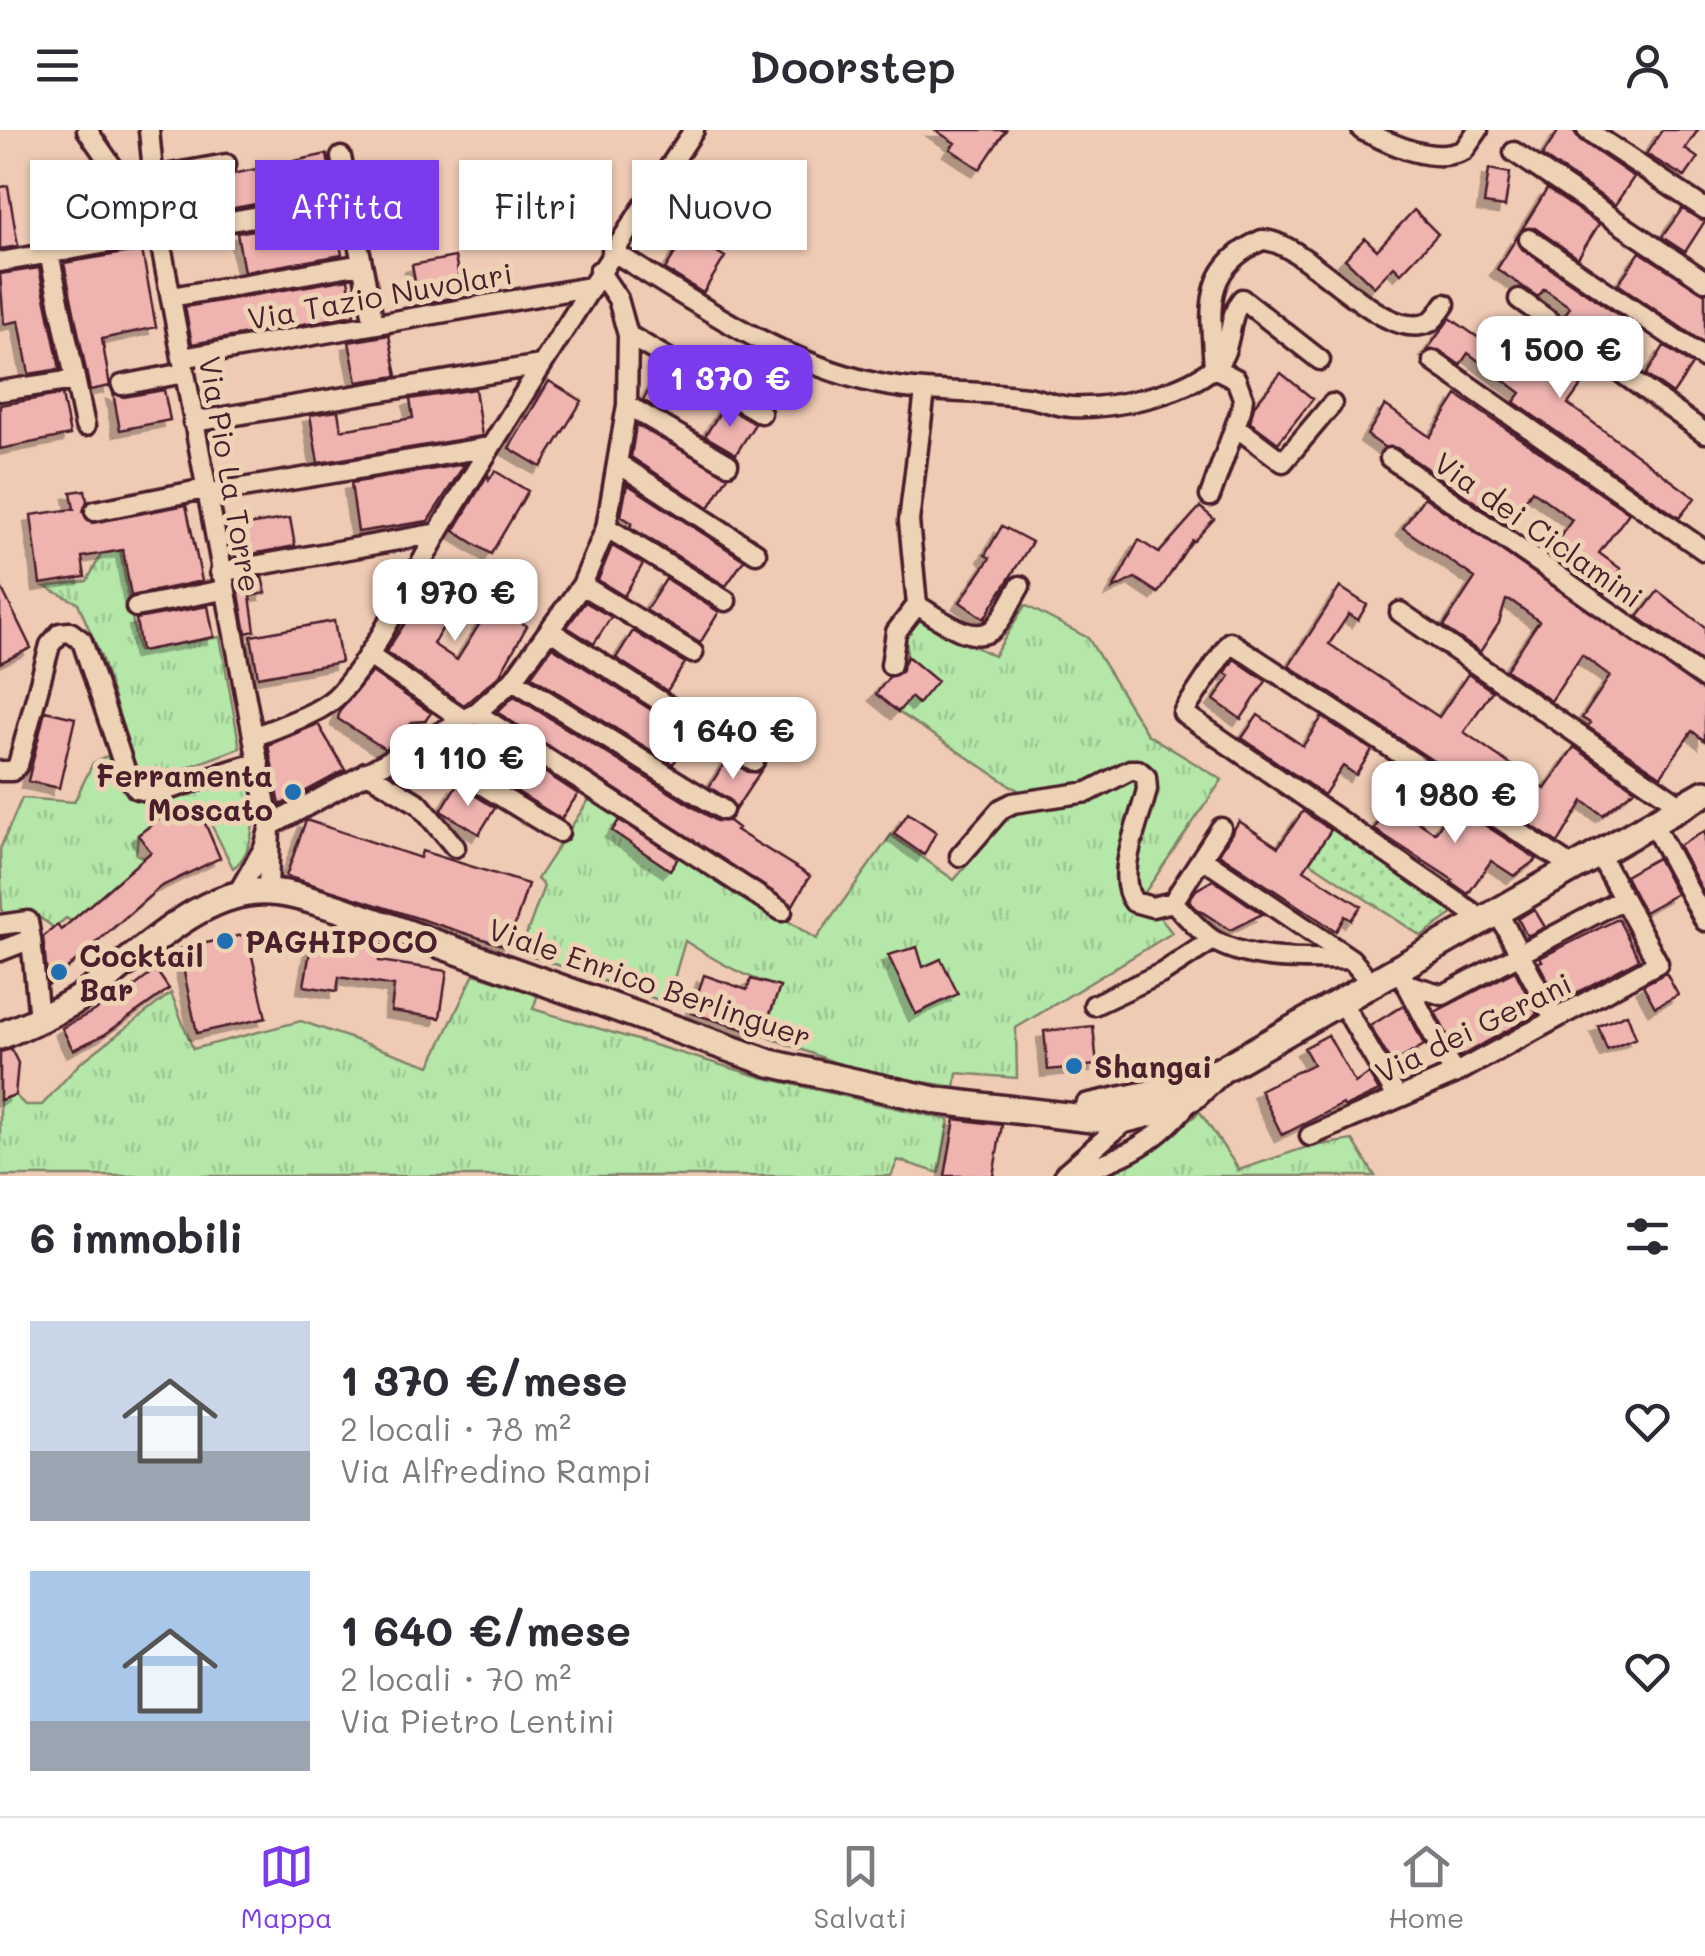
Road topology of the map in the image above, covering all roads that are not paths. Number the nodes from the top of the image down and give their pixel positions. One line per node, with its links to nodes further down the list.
1 (87, 130): 9 (street)
2 (149, 130): 10 (street, Via Pio La Torre)
3 (694, 130): 17 (street)
4 (1362, 130): 5 (street)
5 (1478, 130)
6 (1588, 130): 12 (street)
7 (1514, 152): 22 (street)
8 (342, 157): 11 (street)
9 (108, 160)
10 (152, 160)
11 (343, 160)
12 (1705, 208)
13 (1529, 240): 28 (street)
14 (71, 250): 18 (street)
15 (162, 250): 23 (street, Via Pio La Torre)
16 (359, 250): 20 (street)
17 (612, 251): 21 (street); 37 (street)
18 (49, 254): 19 (street); 34 (street)
19 (0, 262)
20 (362, 264): 23 (street); 26 (street)
21 (594, 279): 26 (street, Via Tazio Nuvolari); 27 (street); 32 (street)
22 (1705, 281)
23 (170, 298): 31 (street, Via Pio La Torre)
24 (1519, 299): 44 (street)
25 (1446, 304): 33 (street)
26 (374, 324): 31 (street, Via Tazio Nuvolari)
27 (628, 334): 38 (street); 40 (street)
28 (1705, 359)
29 (1320, 360): 33 (street)
30 (1433, 361): 54 (street)
31 (183, 365): 35 (street, Via Tazio Nuvolari); 41 (street, Via Pio La Torre)
32 (541, 365): 41 (street); 45 (street)
33 (1214, 368): 37 (street); 43 (street)
34 (74, 380): 36 (street); 42 (street)
35 (122, 385)
36 (0, 391)
37 (925, 391): 60 (street)
38 (627, 404): 47 (street); 48 (street)
39 (1332, 404): 43 (street)
40 (761, 413)
41 (193, 422): 49 (street, Via Pio La Torre)
42 (84, 426)
43 (1236, 426): 50 (street)
44 (1705, 433)
45 (490, 448): 49 (street); 53 (street)
46 (1390, 458): 68 (street, Via dei Ciclamini)
47 (619, 464): 52 (street); 55 (street)
48 (728, 464)
49 (205, 491): 51 (street); 56 (street, Via Pio La Torre)
50 (1210, 496)
51 (95, 511)
52 (606, 527): 57 (street); 59 (street)
53 (438, 533): 56 (street); 65 (street)
54 (1705, 551)
55 (756, 553)
56 (222, 581): 61 (street); 70 (street, Via Pio La Torre)
57 (582, 585): 63 (street); 64 (street)
58 (1020, 586): 60 (street)
59 (726, 601)
60 (917, 605): 66 (street)
61 (136, 607)
62 (1400, 612): 77 (street)
63 (549, 630): 67 (street); 72 (street)
64 (694, 653)
65 (368, 654): 69 (street); 70 (street)
66 (890, 665)
67 (513, 680): 69 (street); 78 (street)
68 (1705, 680)
69 (470, 716): 71 (street); 92 (street)
70 (254, 737): 73 (street, Via Pio La Torre)
71 (417, 745): 75 (street); 82 (street)
72 (754, 761)
73 (259, 762): 74 (street); 80 (street, Via Pio La Torre)
74 (0, 772)
75 (366, 772): 80 (street); 83 (street)
76 (1705, 792): 77 (main road)
77 (1683, 807): 79 (main road)
78 (723, 810)
79 (1653, 824): 84 (main road); 94 (street)
80 (270, 826): 88 (street, Via Pio La Torre); 89 (street)
81 (1221, 828): 86 (street)
82 (559, 832)
83 (455, 848)
84 (1599, 854): 87 (main road); 90 (street)
85 (960, 856): 91 (street)
86 (1202, 858): 91 (street); 100 (street)
87 (1570, 871): 93 (main road); 93 (street)
88 (268, 892): 89 (main road, Viale Enrico Berlinguer); 111 (main road, Viale Enrico Berlinguer)
89 (236, 896): 105 (main road, Viale Enrico Berlinguer)
90 (1624, 899): 99 (street); 106 (street, Via dei Gerani)
91 (1173, 902): 97 (street)
92 (782, 911)
93 (1488, 916): 99 (street); 101 (main road)
94 (1705, 921)
95 (0, 925): 96 (street)
96 (31, 939): 98 (street); 105 (street)
97 (1213, 940): 100 (street); 104 (street)
98 (0, 951)
99 (1519, 954): 101 (street); 106 (street)
100 (1352, 958): 102 (street)
101 (1402, 976): 102 (main road); 108 (street)
102 (1371, 983): 103 (main road)
103 (1341, 1001): 109 (main road); 110 (street)
104 (1094, 1004)
105 (39, 1019): 107 (main road, Viale Enrico Berlinguer)
106 (1554, 1019): 108 (street, Via dei Gerani)
107 (0, 1036)
108 (1454, 1074): 110 (street, Via dei Gerani)
109 (1183, 1092): 111 (main road, Viale Enrico Berlinguer); 113 (street)
110 (1396, 1097): 112 (street, Via dei Gerani)
111 (1115, 1112): 113 (street); 114 (street)
112 (1310, 1136)
113 (1128, 1155): 114 (street)
114 (1064, 1176)

